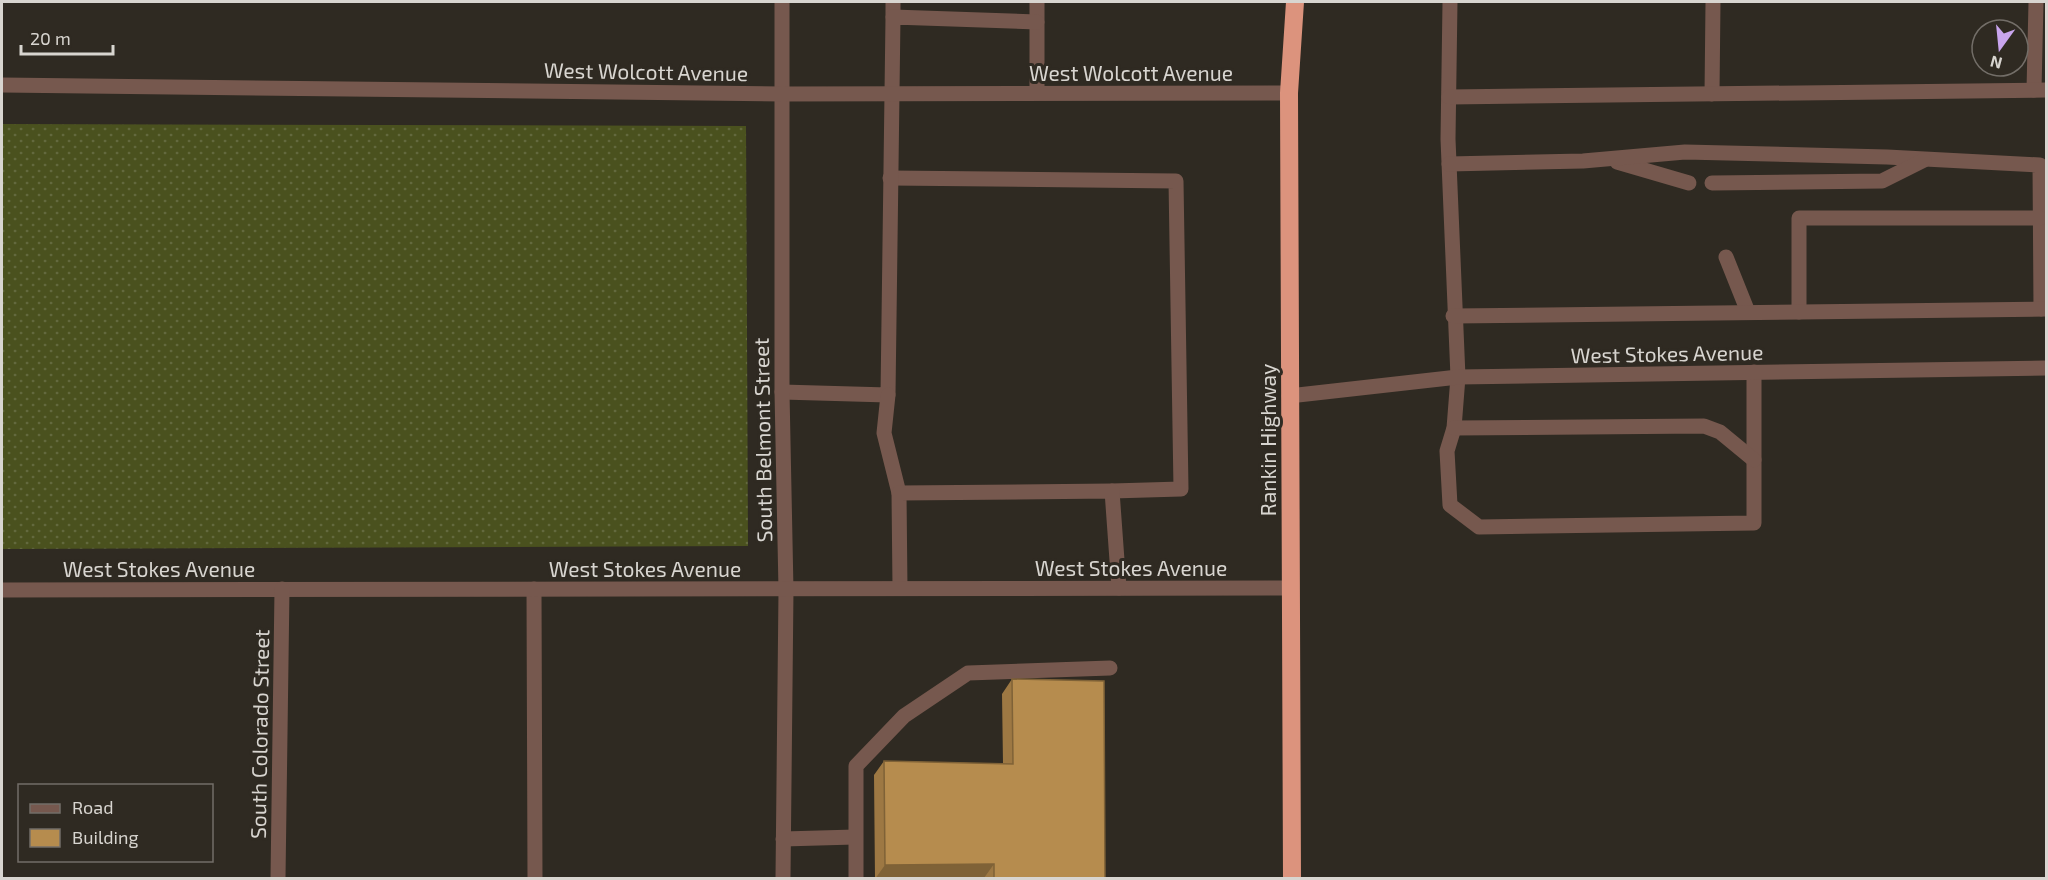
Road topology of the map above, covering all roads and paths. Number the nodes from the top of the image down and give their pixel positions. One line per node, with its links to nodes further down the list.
1 (782, 2): 15 (street, South Belmont Street)
2 (893, 2): 8 (street)
3 (1037, 2): 9 (street)
4 (1295, 2): 14 (highway, Rankin Highway)
5 (1450, 2): 17 (street)
6 (1713, 2): 16 (street)
7 (2036, 2): 11 (street)
8 (893, 17): 9 (street); 12 (street)
9 (1037, 22): 13 (street)
10 (2, 85): 15 (street, West Wolcott Avenue)
11 (2040, 90): 16 (street)
12 (890, 93): 13 (street, West Wolcott Avenue); 15 (street, West Wolcott Avenue); 21 (street)
13 (1037, 93): 14 (street, West Wolcott Avenue)
14 (1289, 93): 35 (highway, Rankin Highway)
15 (782, 94): 33 (street, South Belmont Street)
16 (1712, 94): 17 (street)
17 (1449, 97): 20 (street)
18 (1609, 159): 19 (street); 20 (street); 22 (street)
19 (1924, 160): 23 (street); 24 (street)
20 (1449, 164): 29 (street)
21 (890, 178): 34 (street); 38 (street)
22 (1689, 183)
23 (1712, 183)
24 (2040, 218): 26 (street); 28 (street)
25 (1726, 257): 27 (street)
26 (2044, 309): 28 (street)
27 (1748, 312): 28 (street); 29 (street)
28 (1799, 312)
29 (1453, 316): 32 (street)
30 (2046, 368): 31 (street, West Stokes Avenue)
31 (1754, 372): 32 (street, West Stokes Avenue); 37 (street)
32 (1458, 377): 35 (street, West Stokes Avenue); 36 (street)
33 (782, 392): 34 (street); 46 (street, South Belmont Street)
34 (888, 394): 39 (street)
35 (1289, 396): 42 (highway, Rankin Highway)
36 (1454, 428): 37 (street); 37 (street)
37 (1754, 460)
38 (1112, 491): 39 (street); 41 (street)
39 (899, 493): 40 (street)
40 (900, 588): 41 (street, West Stokes Avenue); 46 (street, West Stokes Avenue)
41 (1119, 588): 42 (street, West Stokes Avenue)
42 (1289, 588): 54 (highway, Rankin Highway)
43 (282, 589): 44 (street, West Stokes Avenue); 45 (street, West Stokes Avenue); 50 (street, South Colorado Street)
44 (534, 589): 46 (street, West Stokes Avenue); 51 (street)
45 (2, 590)
46 (786, 590): 49 (street, South Belmont Street)
47 (1110, 668): 48 (street)
48 (855, 837): 49 (street); 53 (street)
49 (783, 839): 52 (street, South Belmont Street)
50 (278, 879)
51 (535, 879)
52 (783, 879)
53 (856, 879)
54 (1292, 879)

